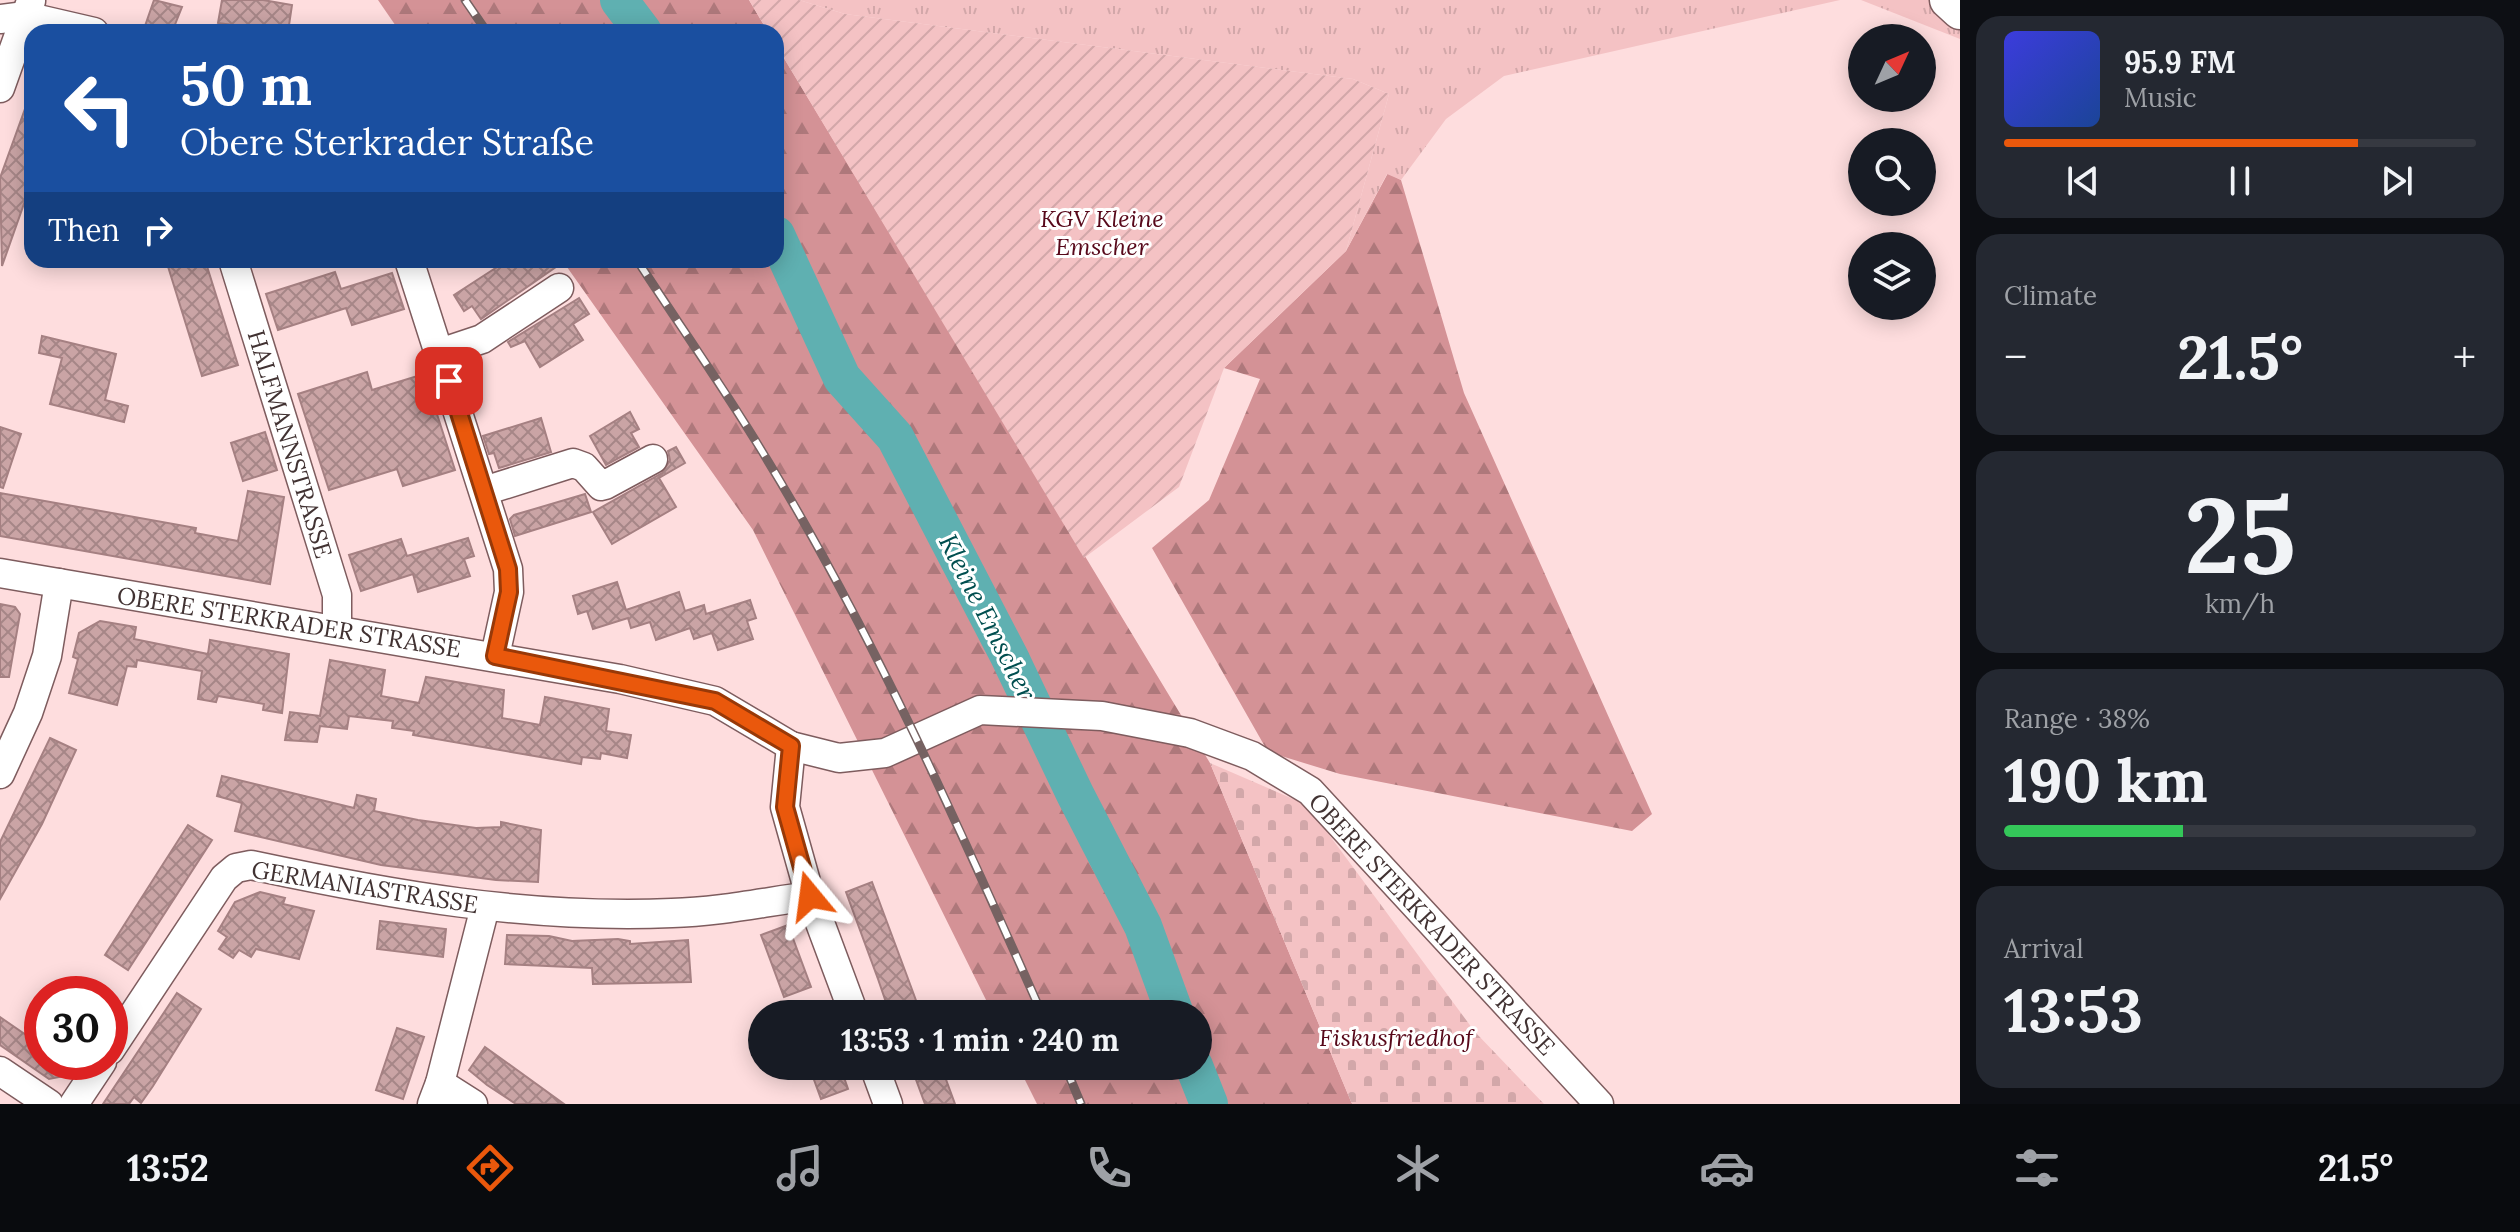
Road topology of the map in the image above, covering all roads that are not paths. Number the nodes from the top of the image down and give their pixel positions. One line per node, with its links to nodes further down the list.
1 (1948, 0): 2 (main road)
2 (1960, 11)
3 (19, 12): 4 (street); 5 (street)
4 (64, 24)
5 (0, 88)
6 (235, 268): 14 (street, HALFMANNSTRASSE)
7 (412, 268): 9 (street)
8 (559, 288): 9 (street)
9 (440, 353): 11 (street)
10 (653, 459): 11 (street)
11 (484, 491): 15 (street)
12 (0, 573): 13 (street, OBERE STERKRADER STRASSE)
13 (59, 583): 14 (street, OBERE STERKRADER STRASSE); 17 (street)
14 (337, 630): 15 (street, OBERE STERKRADER STRASSE)
15 (495, 656): 16 (street, OBERE STERKRADER STRASSE)
16 (791, 746): 18 (street); 30 (street, OBERE STERKRADER STRASSE)
17 (0, 774)
18 (810, 896): 19 (street, GERMANIASTRASSE); 20 (street)
19 (485, 907): 21 (street, GERMANIASTRASSE); 25 (street)
20 (849, 1000)
21 (128, 1023)
22 (0, 1071): 26 (street)
23 (90, 1080): 27 (street)
24 (879, 1080): 29 (street)
25 (436, 1094): 28 (street)
26 (49, 1104)
27 (74, 1104)
28 (473, 1104)
29 (888, 1104)
30 (1599, 1104)

